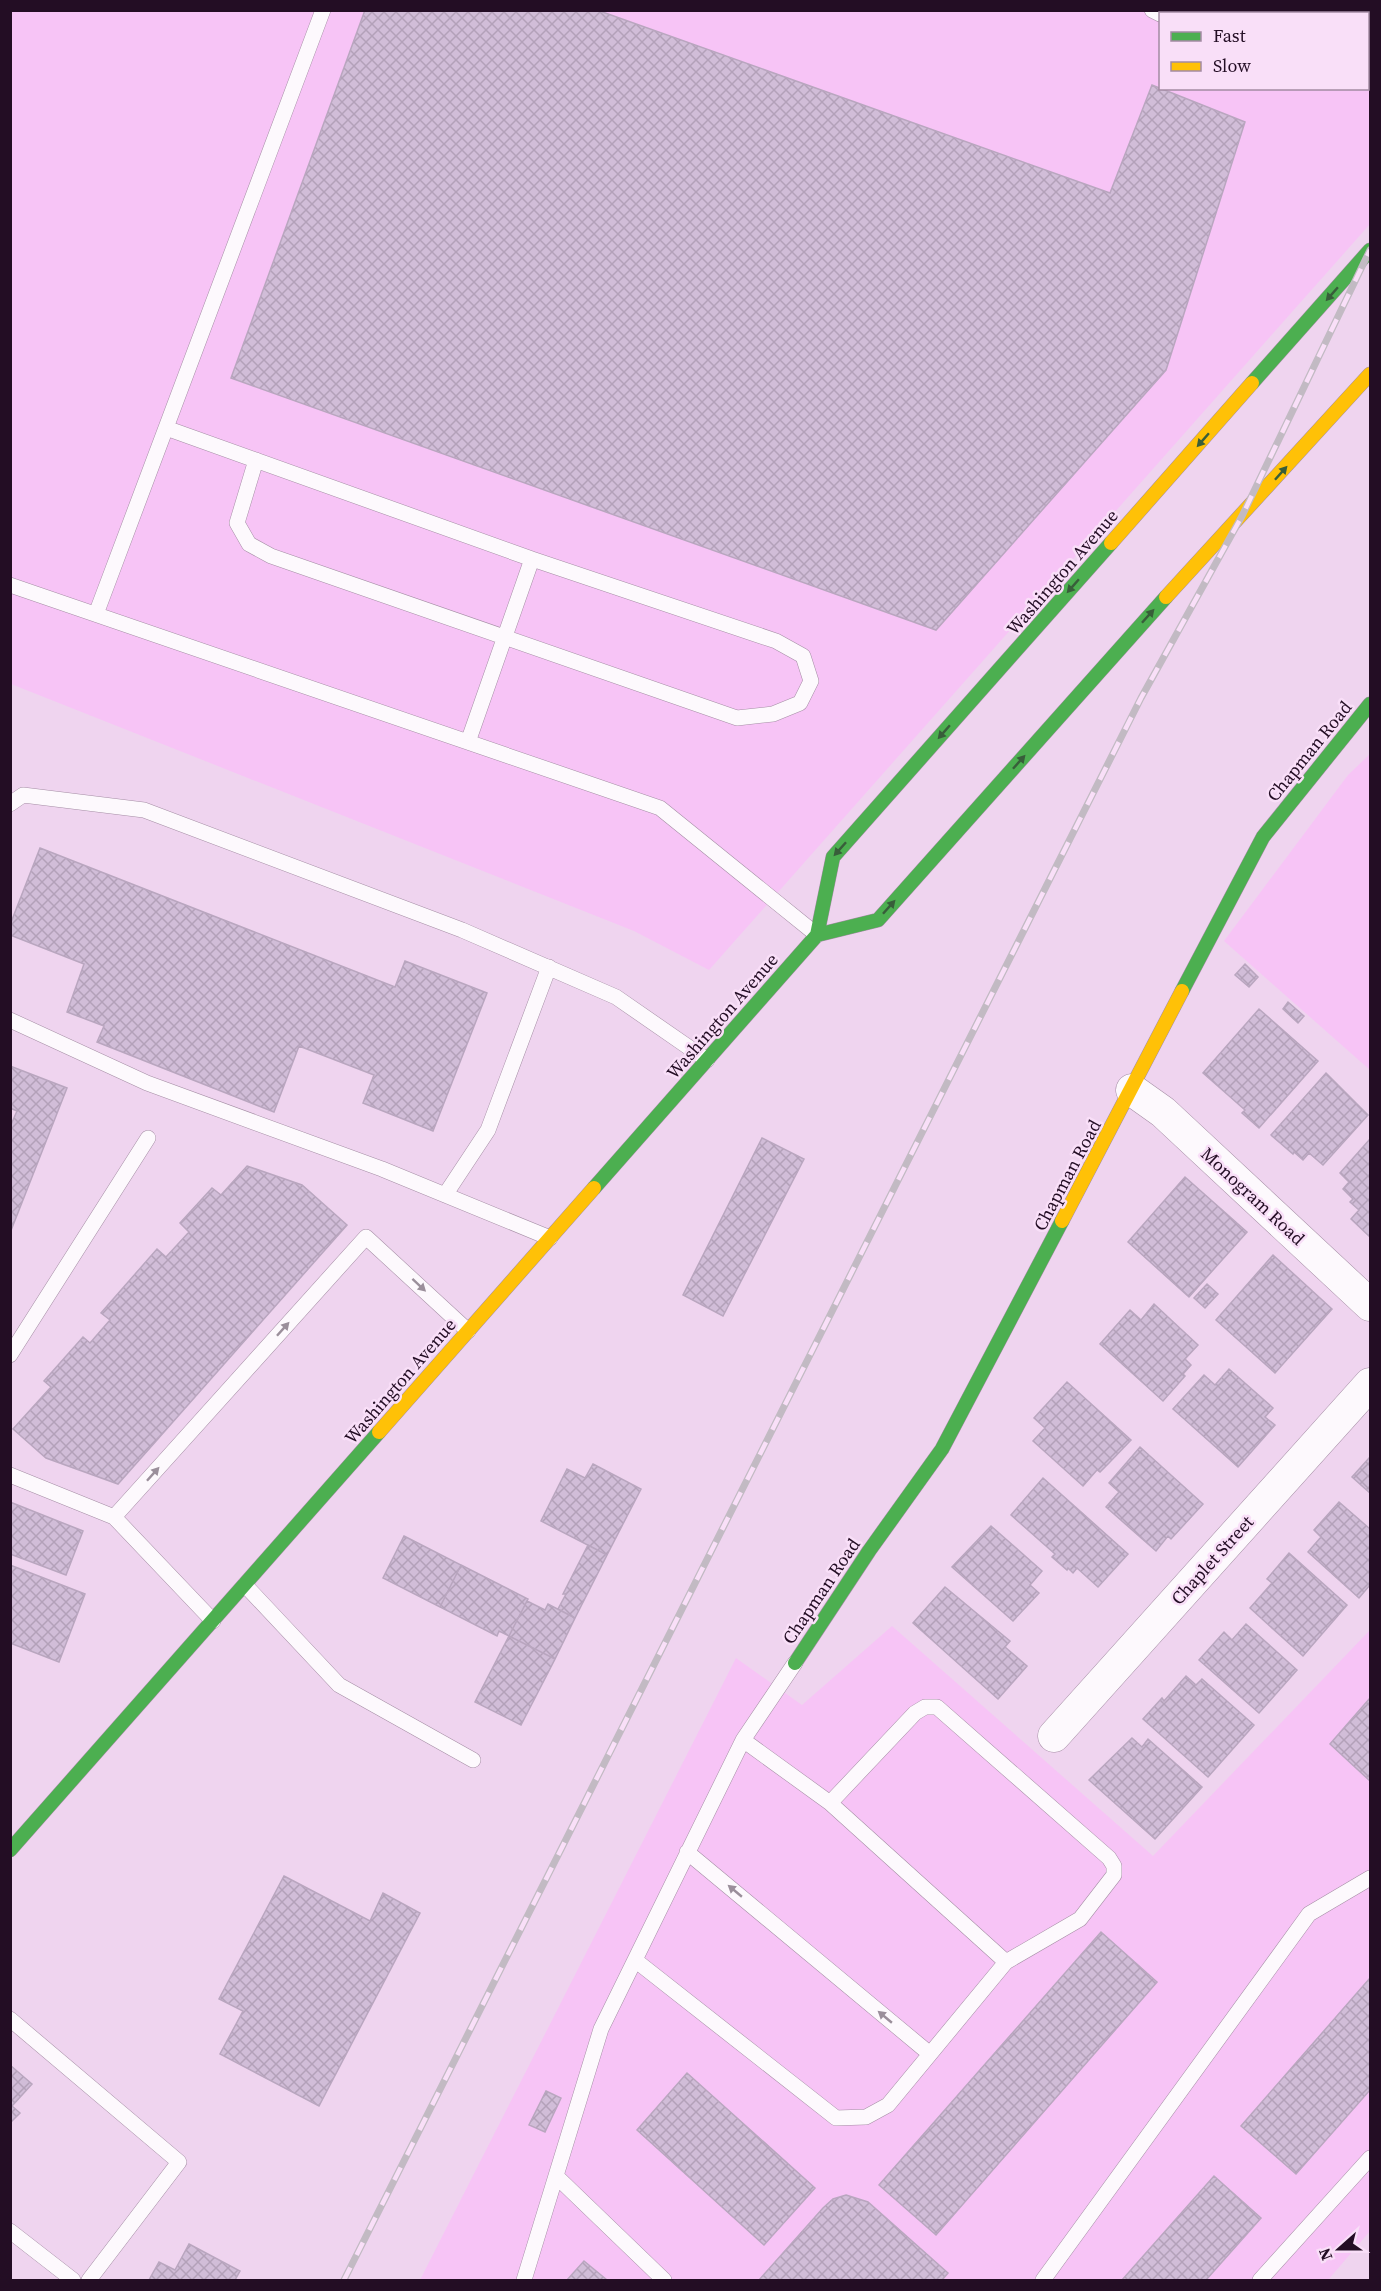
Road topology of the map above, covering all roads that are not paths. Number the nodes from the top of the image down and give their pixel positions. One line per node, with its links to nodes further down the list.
1 (323, 10): 4 (lane)
2 (1371, 250): 13 (main road, Washington Avenue, one-way to 13)
3 (1371, 374): 13 (main road, one-way to 3)
4 (166, 428): 5 (lane); 8 (lane)
5 (256, 460): 6 (lane); 9 (lane)
6 (532, 559): 9 (lane); 9 (lane)
7 (10, 585): 8 (lane)
8 (96, 614): 11 (lane)
9 (504, 637): 11 (lane)
10 (1371, 704): 17 (main road, Chapman Road)
11 (468, 742): 13 (lane)
12 (10, 804): 14 (lane)
13 (817, 935): 16 (main road, Washington Avenue)
14 (549, 967): 16 (lane); 19 (lane)
15 (10, 1020): 19 (lane)
16 (707, 1060): 20 (main road, Washington Avenue)
17 (1132, 1090): 21 (street, Monogram Road); 29 (main road, Chapman Road)
18 (148, 1138): 23 (lane)
19 (445, 1195): 20 (lane)
20 (550, 1238): 22 (main road, Washington Avenue)
21 (1371, 1305)
22 (468, 1331): 26 (lane, one-way to 22); 27 (main road, Washington Avenue)
23 (10, 1356)
24 (1371, 1384): 30 (street, Chaplet Street)
25 (10, 1475): 26 (lane)
26 (114, 1517): 28 (lane)
27 (245, 1585): 28 (main road, Washington Avenue); 32 (lane)
28 (213, 1621): 34 (main road, Washington Avenue)
29 (795, 1663): 31 (lane)
30 (1054, 1736)
31 (743, 1740): 33 (lane); 35 (lane)
32 (473, 1760)
33 (830, 1803): 38 (lane); 38 (lane)
34 (10, 1850)
35 (687, 1852): 37 (lane); 40 (lane, one-way to 35)
36 (1371, 1878): 48 (lane)
37 (634, 1960): 40 (lane); 42 (lane)
38 (1006, 1962): 40 (lane)
39 (10, 2019): 45 (lane)
40 (930, 2054)
41 (1371, 2158): 49 (lane)
42 (556, 2176): 46 (lane); 47 (lane)
43 (10, 2231): 44 (lane)
44 (73, 2280)
45 (89, 2280)
46 (524, 2280)
47 (664, 2280)
48 (1043, 2280)
49 (1260, 2280)

